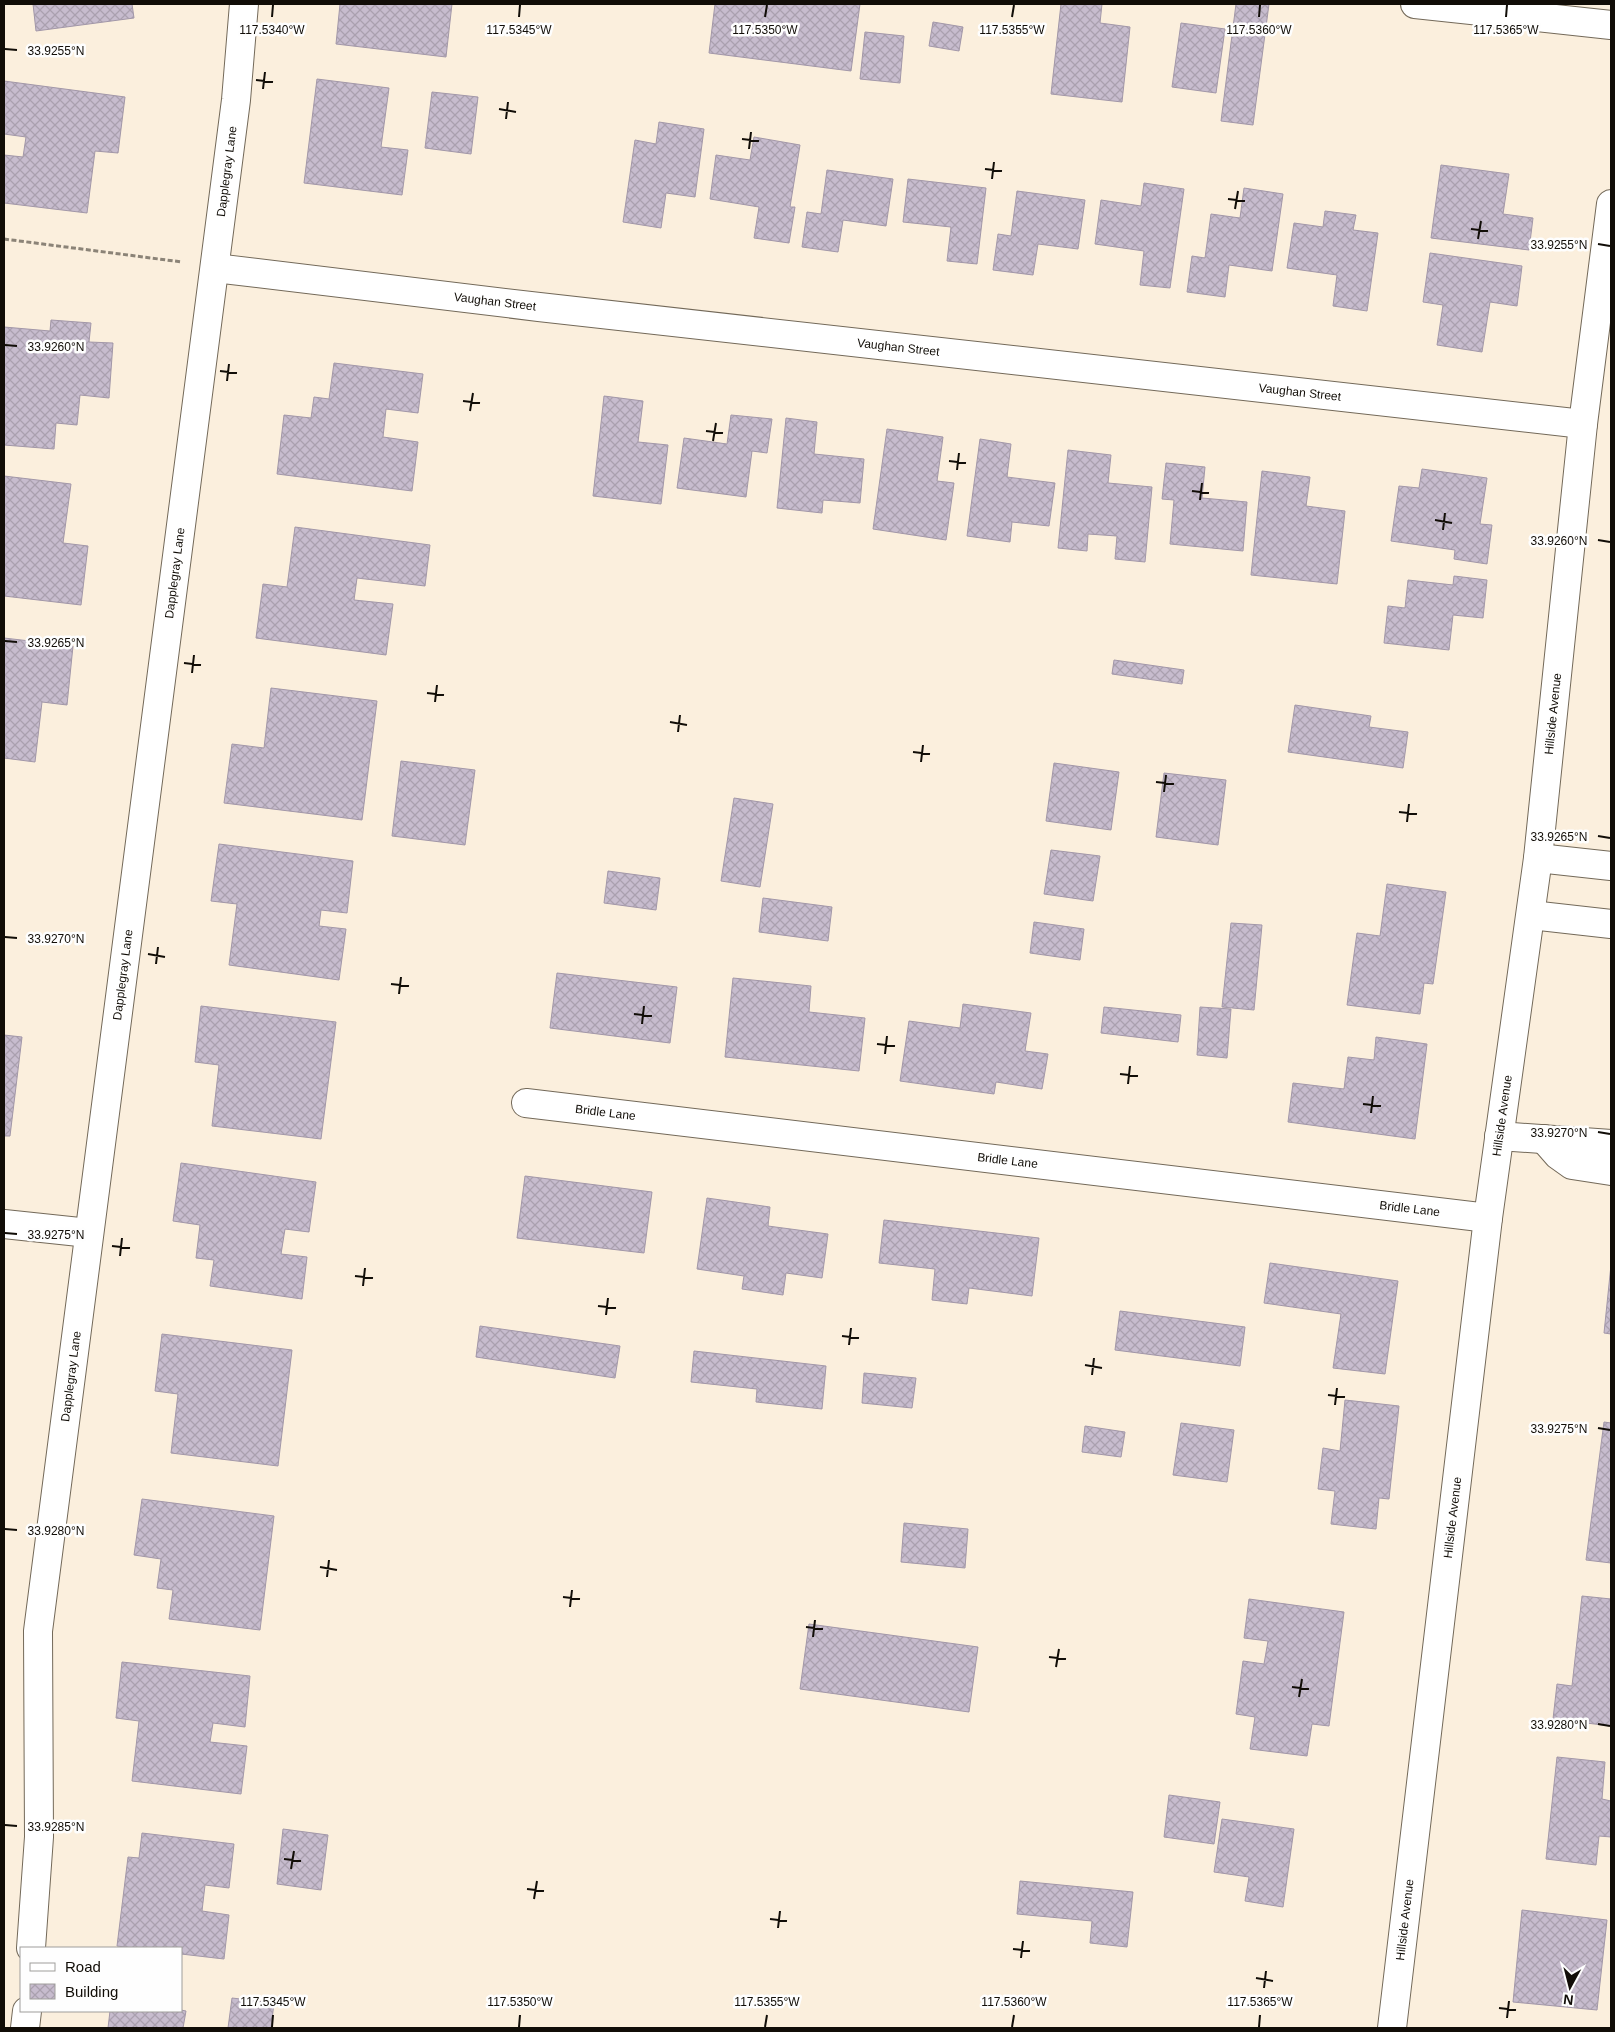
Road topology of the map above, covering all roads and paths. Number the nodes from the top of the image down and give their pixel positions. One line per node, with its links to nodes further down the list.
1 (244, 4): 6 (street, Dapplegray Lane)
2 (1415, 4): 3 (street)
3 (1611, 25)
4 (1611, 204): 7 (street, Hillside Avenue)
5 (4, 239): 6 (path)
6 (214, 268): 7 (street, Vaughan Street); 19 (street, Dapplegray Lane)
7 (1582, 424): 8 (street, Hillside Avenue)
8 (1538, 858): 9 (street); 10 (street, Hillside Avenue)
9 (1611, 866)
10 (1531, 915): 11 (street); 13 (street, Hillside Avenue)
11 (1611, 924)
12 (526, 1103): 17 (street, Bridle Lane)
13 (1499, 1136): 14 (street); 17 (street, Hillside Avenue)
14 (1544, 1139): 15 (street); 16 (street)
15 (1611, 1144)
16 (1611, 1171)
17 (1488, 1218): 23 (street, Hillside Avenue)
18 (4, 1224): 19 (street)
19 (89, 1233): 20 (street, Dapplegray Lane)
20 (31, 1947)
21 (27, 2012): 22 (street)
22 (25, 2028)
23 (1392, 2028)

